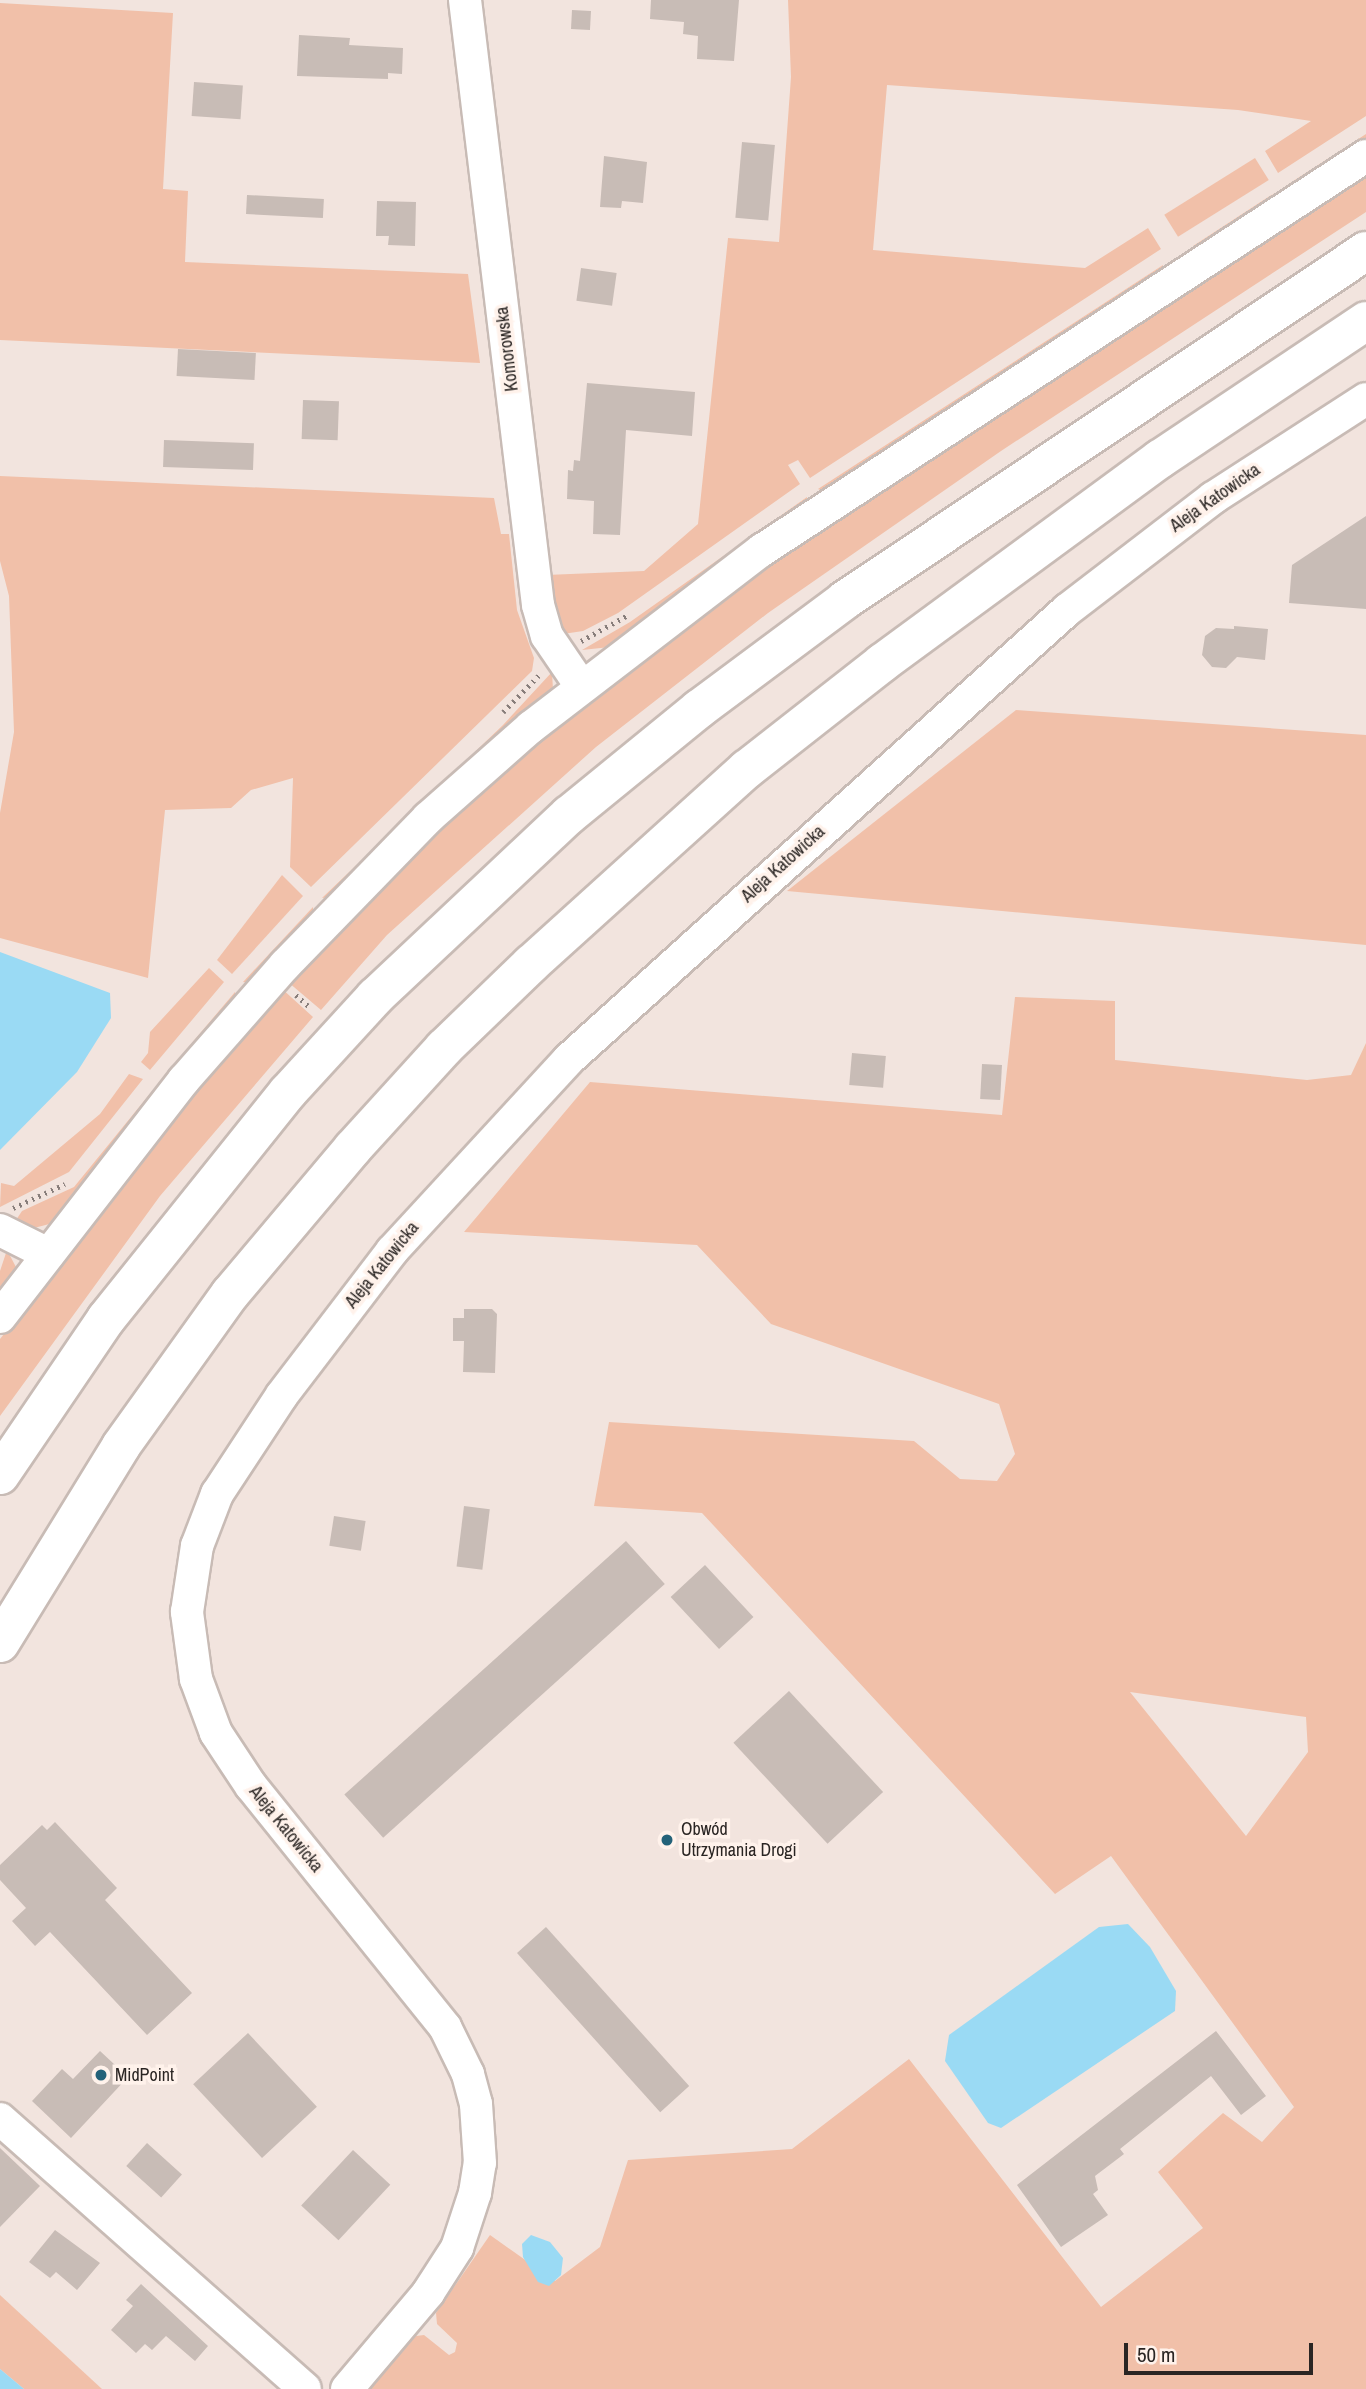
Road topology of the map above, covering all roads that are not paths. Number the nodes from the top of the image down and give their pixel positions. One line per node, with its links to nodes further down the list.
1 (465, 0): 6 (street, Komorowska)
2 (1366, 156): 6 (street)
3 (1366, 251): 10 (highway)
4 (1366, 321): 11 (highway)
5 (1366, 399): 14 (street, Aleja Katowicka)
6 (581, 686): 8 (street)
7 (4, 1223): 8 (street)
8 (48, 1254): 9 (street)
9 (0, 1317)
10 (0, 1475)
11 (0, 1643)
12 (0, 2119): 13 (street)
13 (305, 2389)
14 (347, 2389)

